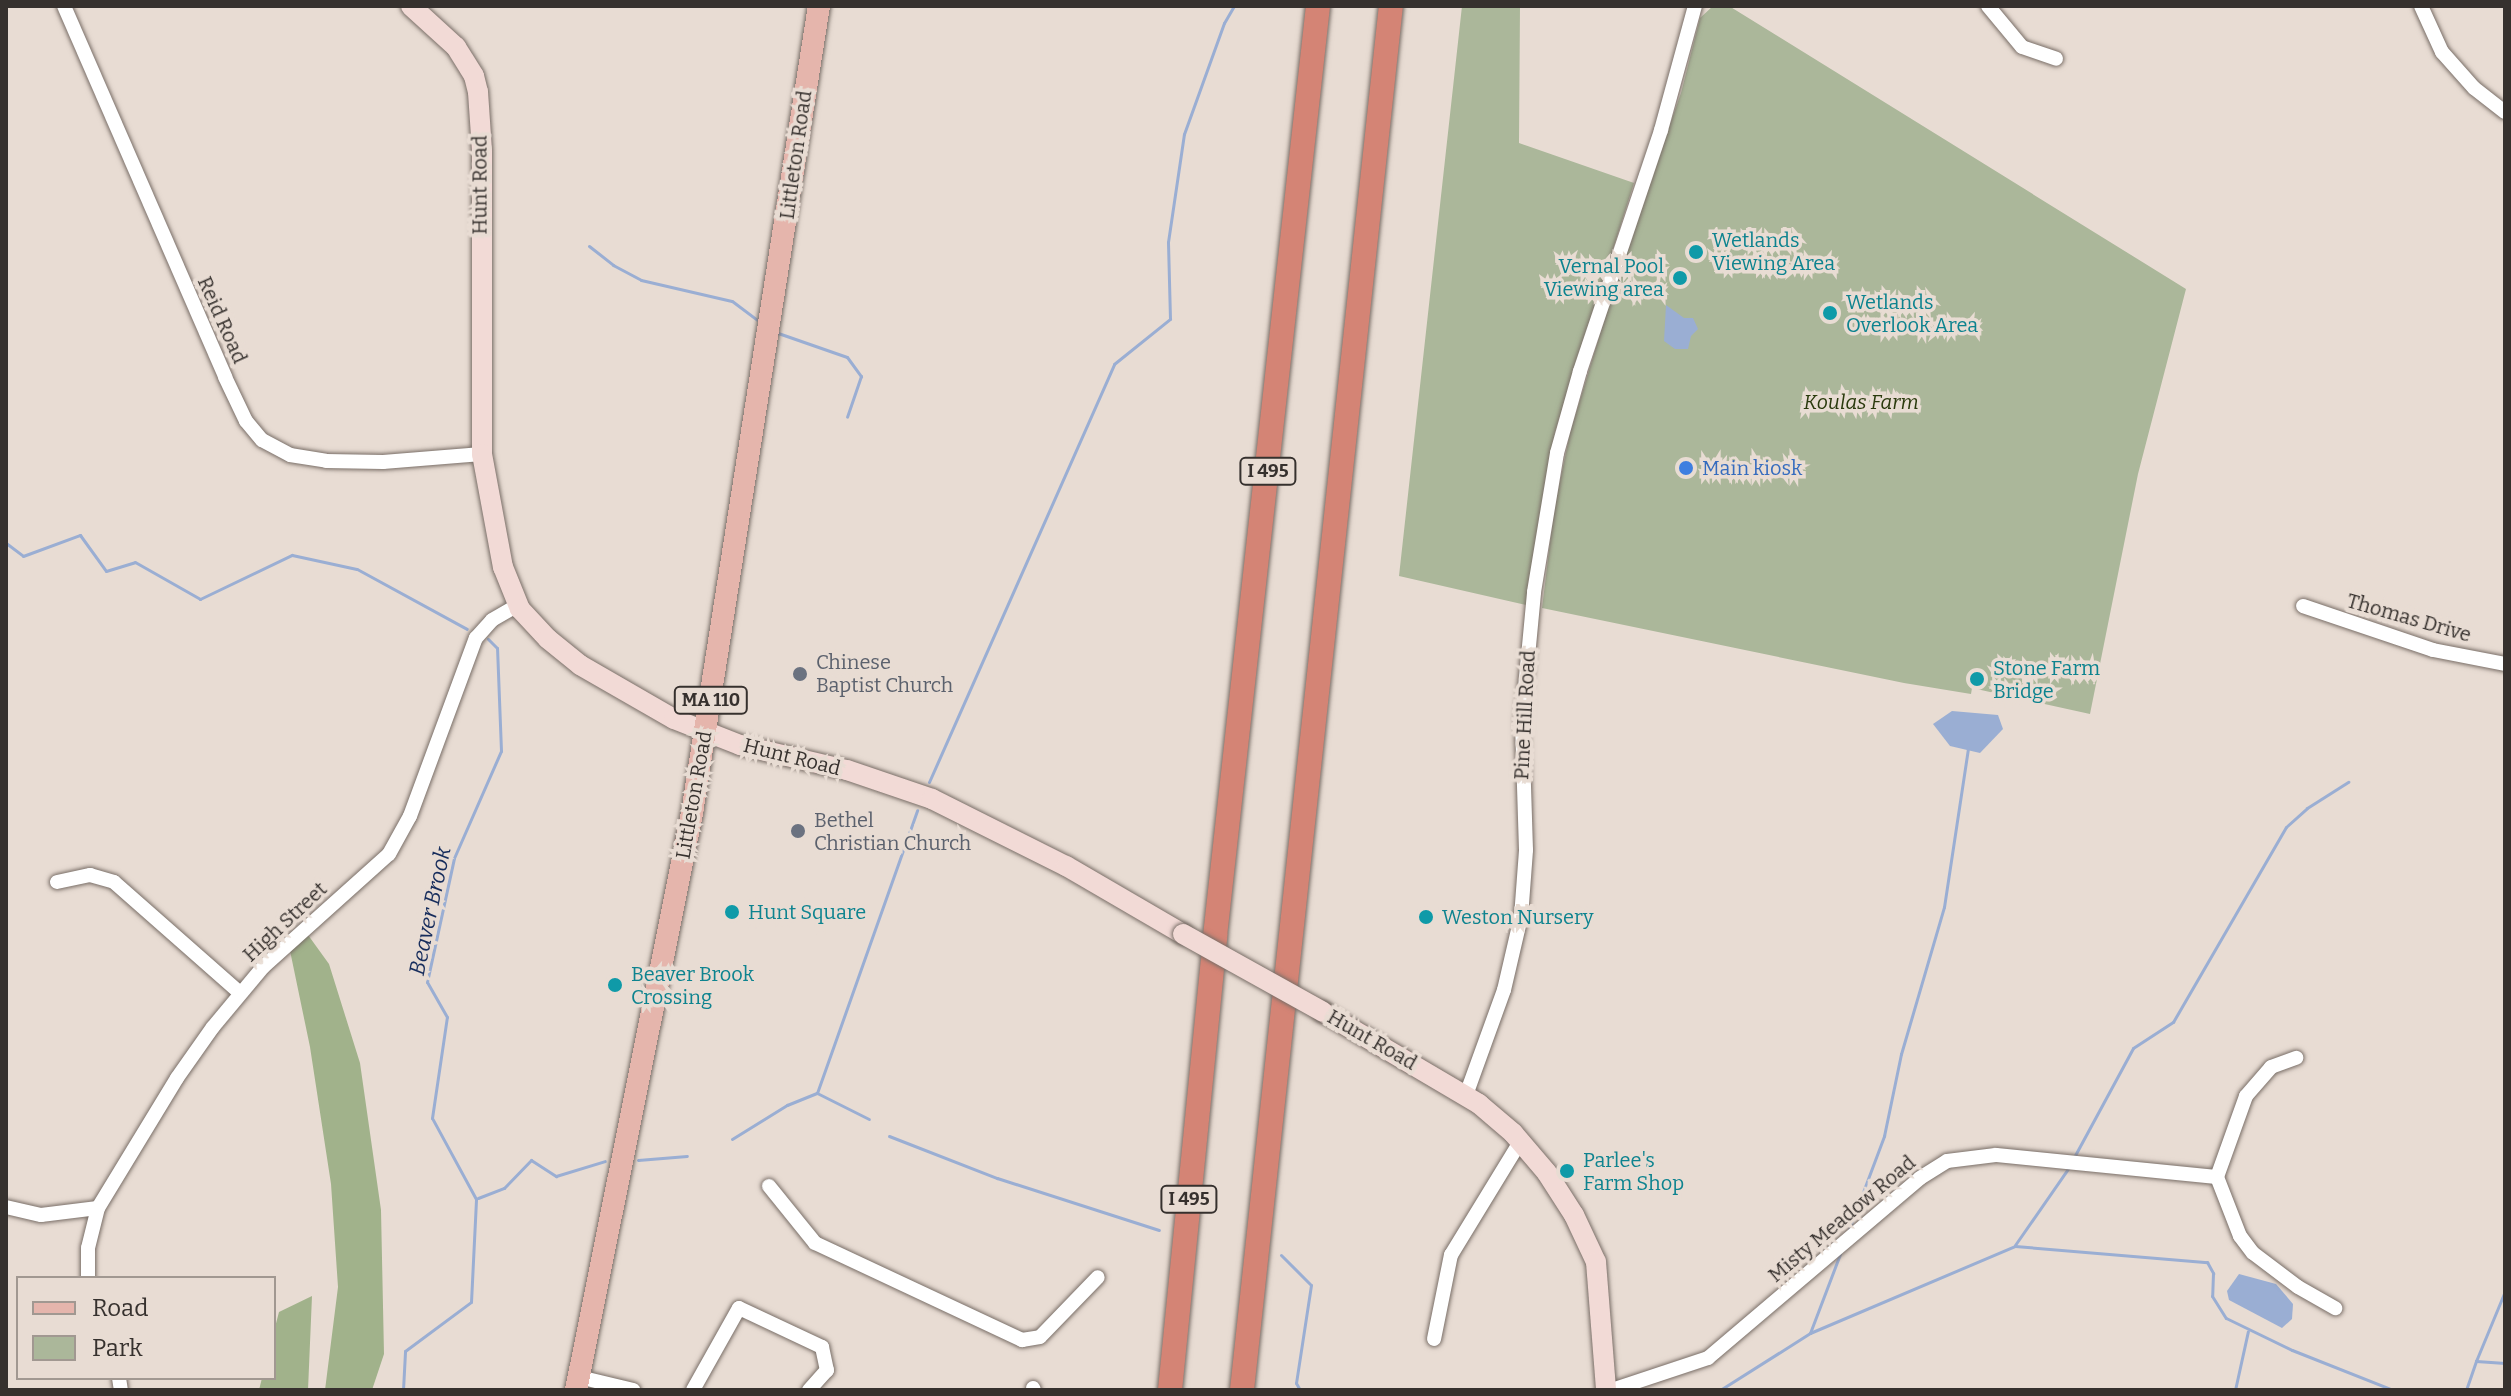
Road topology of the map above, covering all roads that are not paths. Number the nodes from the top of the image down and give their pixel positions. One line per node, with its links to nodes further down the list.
1 (64, 6): 11 (street, Reid Road)
2 (411, 6): 11 (street, Hunt Road)
3 (819, 6): 15 (main road, Littleton Road / MA 110)
4 (1318, 6): 33 (highway, I 495)
5 (1391, 6): 34 (highway)
6 (1695, 6): 19 (street, Pine Hill Road)
7 (1988, 6): 9 (street)
8 (2421, 6): 10 (street)
9 (2056, 59)
10 (2505, 112)
11 (482, 454): 12 (street, Hunt Road)
12 (518, 605): 15 (street, Hunt Road); 17 (street, High Street)
13 (2303, 606): 14 (street, Thomas Drive)
14 (2505, 664)
15 (705, 733): 19 (street, Hunt Road, bridge); 29 (main road, Littleton Road / MA 110)
16 (57, 882): 17 (street)
17 (240, 993): 24 (street, High Street)
18 (2296, 1058): 21 (street)
19 (1466, 1095): 20 (street)
20 (1520, 1142): 28 (street); 35 (street)
21 (2217, 1177): 27 (street); 36 (street, Misty Meadow Road)
22 (769, 1186): 26 (street)
23 (6, 1207): 24 (street)
24 (98, 1208): 25 (street, High Street)
25 (88, 1276)
26 (1098, 1277)
27 (2335, 1308)
28 (1434, 1339)
29 (578, 1383): 30 (street)
30 (633, 1390)
31 (693, 1390): 32 (street)
32 (809, 1390)
33 (1170, 1390)
34 (1242, 1390)
35 (1606, 1390)
36 (1612, 1390)

